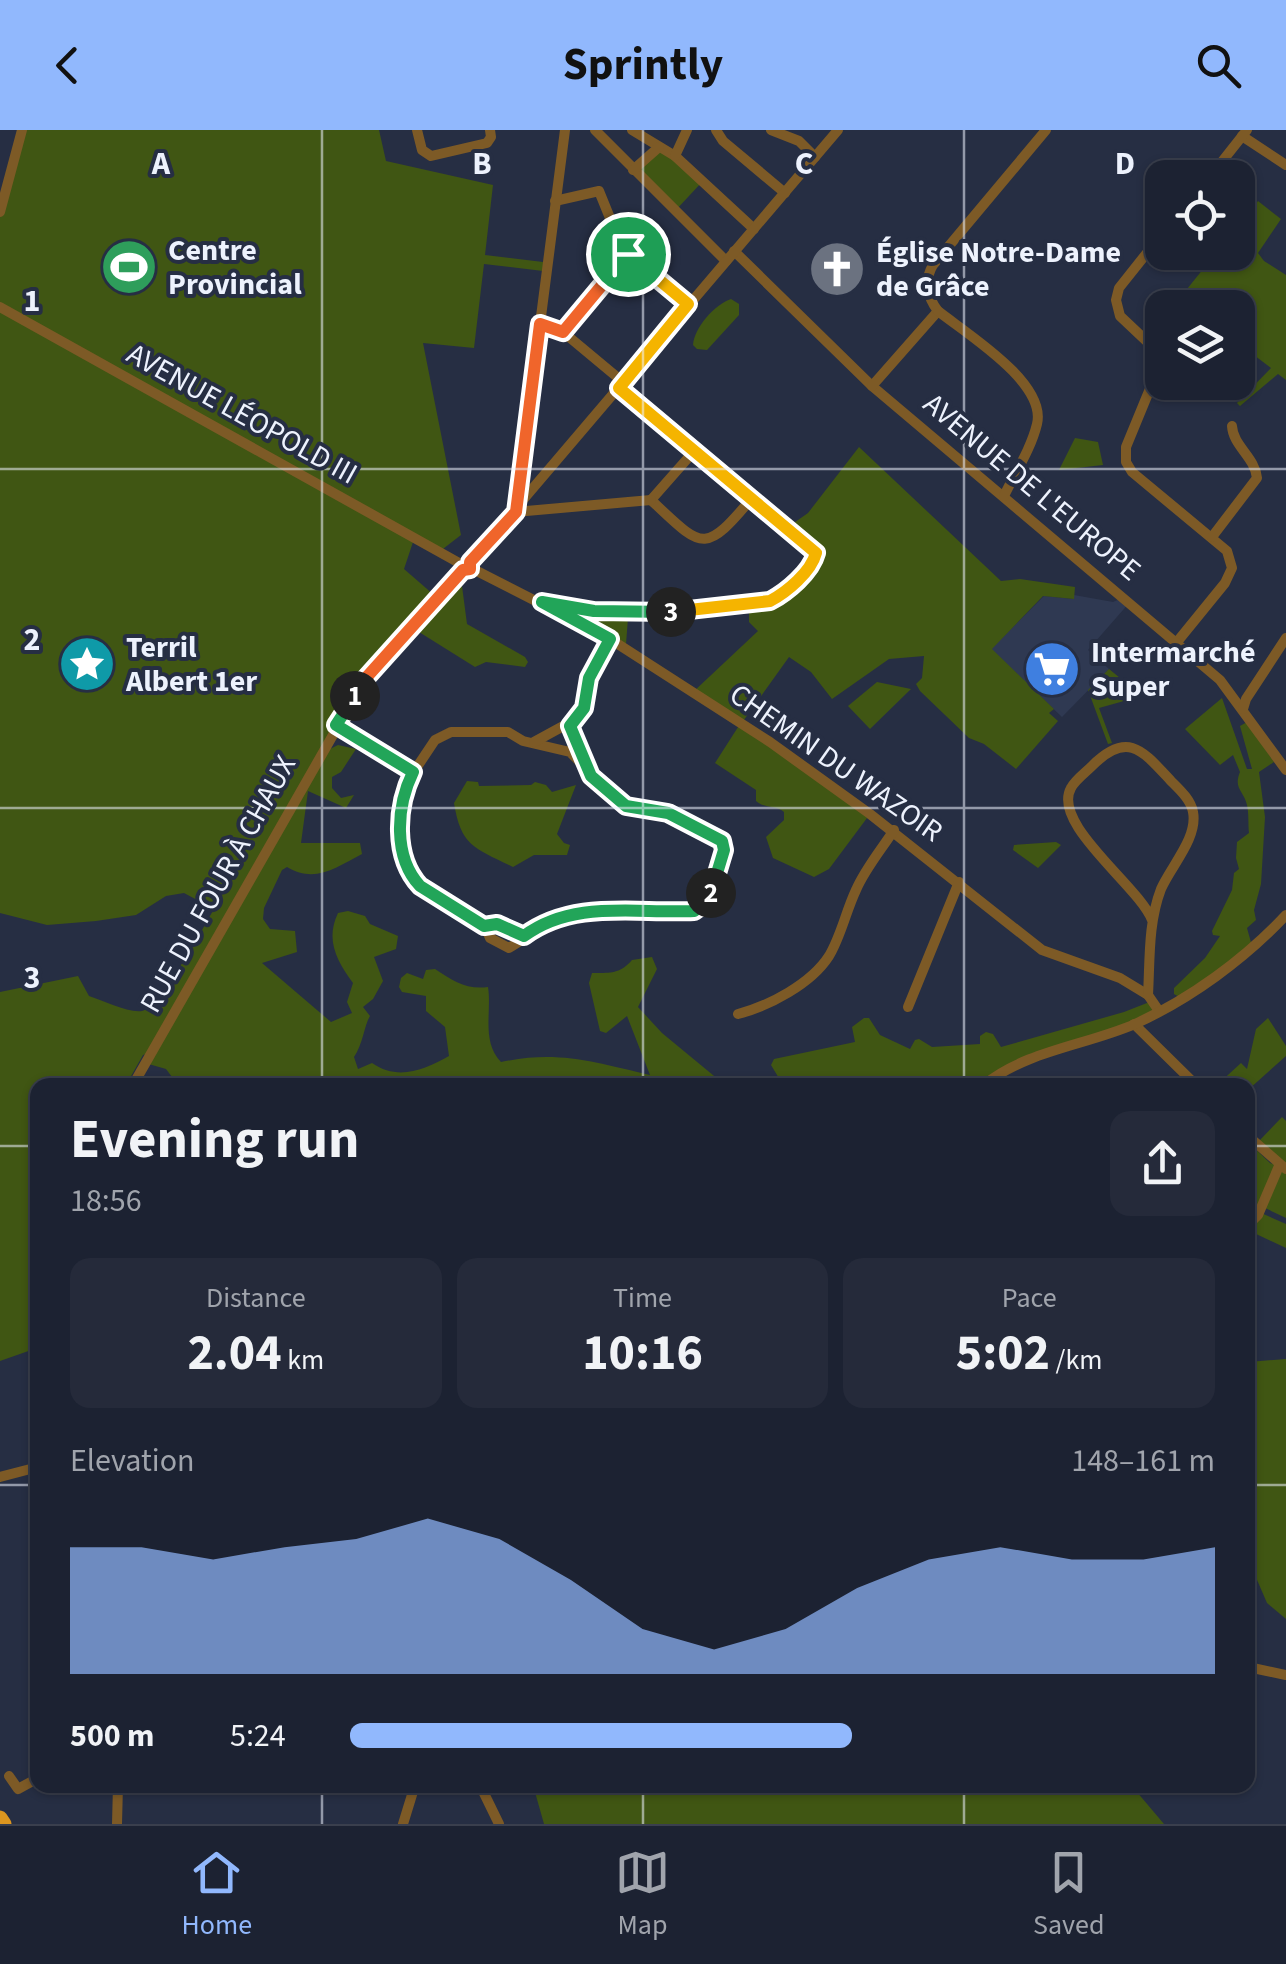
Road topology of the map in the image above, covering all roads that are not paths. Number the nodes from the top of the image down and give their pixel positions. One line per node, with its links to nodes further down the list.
1 (22, 130): 21 (street)
2 (417, 130): 3 (street)
3 (490, 130)
4 (565, 130): 20 (street)
5 (595, 130): 18 (street)
6 (632, 130): 13 (street)
7 (687, 130): 14 (street)
8 (716, 130): 19 (street)
9 (771, 130): 15 (street)
10 (838, 130): 15 (street, RUE DU FOUR À CHAUX)
11 (1046, 130): 29 (street)
12 (1244, 133): 16 (street); 17 (street)
13 (658, 147): 14 (street); 18 (street)
14 (675, 156): 22 (street)
15 (815, 156): 19 (street, RUE DU FOUR À CHAUX)
16 (1222, 160)
17 (1286, 166)
18 (634, 170): 26 (street)
19 (785, 192): 22 (street, RUE DU FOUR À CHAUX)
20 (554, 201): 24 (street); 30 (street)
21 (0, 212)
22 (754, 229): 23 (street, RUE DU FOUR À CHAUX)
23 (734, 251): 26 (street, RUE DU FOUR À CHAUX); 33 (street, AVENUE DE L'EUROPE)
24 (628, 254): 27 (street); 31 (street)
25 (1145, 255): 40 (street)
26 (726, 262): 27 (street, RUE DU FOUR À CHAUX)
27 (688, 304): 32 (street, RUE DU FOUR À CHAUX)
28 (0, 307): 41 (street, AVENUE LÉOPOLD III)
29 (938, 311): 33 (street); 36 (street)
30 (540, 324): 31 (street); 39 (street)
31 (563, 332): 32 (street)
32 (621, 385): 35 (street); 39 (street, RUE DU FOUR À CHAUX)
33 (872, 386): 36 (street, AVENUE DE L'EUROPE)
34 (1232, 426): 40 (street)
35 (694, 450): 37 (street); 38 (street)
36 (1004, 496): 44 (street, AVENUE DE L'EUROPE)
37 (752, 498): 38 (street); 42 (street)
38 (650, 500): 39 (street)
39 (516, 512): 41 (street, RUE DU FOUR À CHAUX)
40 (1212, 537): 44 (street)
41 (466, 566): 42 (street, CHEMIN DU WAZOIR); 47 (street, RUE DU FOUR À CHAUX)
42 (542, 602): 43 (street, CHEMIN DU WAZOIR)
43 (610, 639): 48 (street); 53 (street, CHEMIN DU WAZOIR)
44 (1177, 642): 46 (street, AVENUE DE L'EUROPE)
45 (1284, 646): 46 (street)
46 (1243, 709): 51 (street, AVENUE DE L'EUROPE)
47 (336, 725): 52 (street); 64 (street, RUE DU FOUR À CHAUX)
48 (570, 726): 49 (street); 50 (street)
49 (533, 743): 50 (street); 52 (street)
50 (587, 769): 58 (street)
51 (1286, 770)
52 (413, 772): 57 (street)
53 (894, 830): 54 (street, CHEMIN DU WAZOIR); 62 (street)
54 (959, 882): 59 (street, CHEMIN DU WAZOIR); 60 (street)
55 (1286, 915): 61 (street)
56 (1152, 920): 56 (street); 59 (street)
57 (484, 926): 58 (street); 58 (street)
58 (524, 936)
59 (1148, 996): 61 (street, CHEMIN DU WAZOIR)
60 (908, 1007)
61 (1159, 1011): 63 (street)
62 (738, 1014)
63 (1134, 1024): 65 (street); 66 (street)
64 (137, 1078)
65 (996, 1078)
66 (1189, 1078)
67 (1255, 1142): 68 (street)
68 (1283, 1168): 69 (street)
69 (1255, 1218)
70 (30, 1469): 71 (street)
71 (0, 1477)
72 (1255, 1668): 73 (street)
73 (1286, 1675)
74 (10, 1776): 75 (street)
75 (30, 1782)
76 (118, 1793): 79 (street)
77 (413, 1793): 80 (street)
78 (484, 1793): 81 (street)
79 (117, 1824)
80 (403, 1824)
81 (499, 1824)

